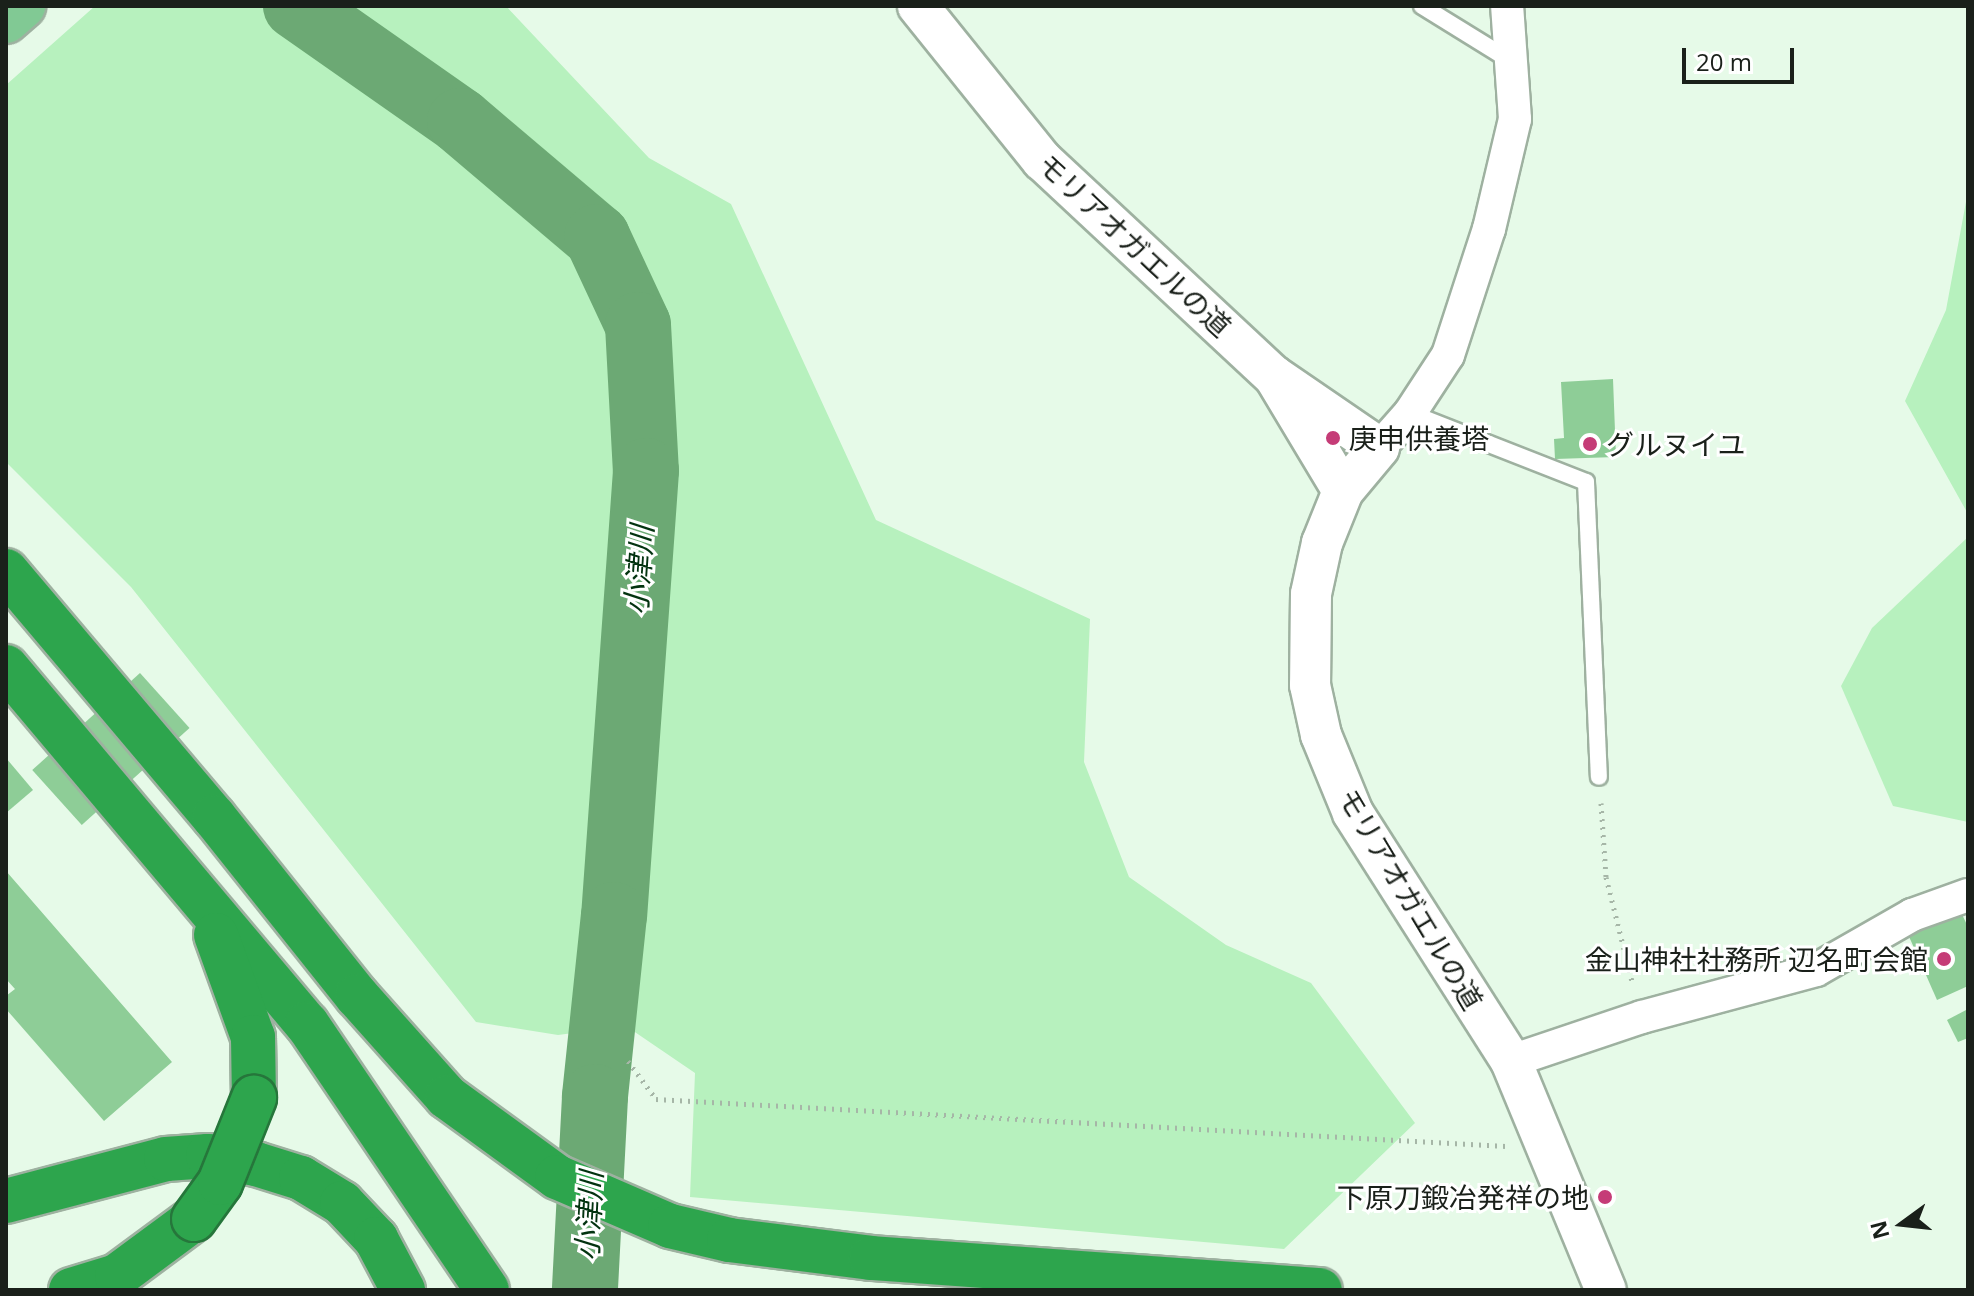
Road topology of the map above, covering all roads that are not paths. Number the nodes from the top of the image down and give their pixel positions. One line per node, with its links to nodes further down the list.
1 (23, 6): 5 (main road)
2 (918, 6): 7 (street, モリアオガエルの道)
3 (1422, 6): 6 (lane)
4 (1507, 6): 6 (street)
5 (6, 21)
6 (1512, 61): 8 (street)
7 (1274, 376): 9 (street); 10 (street, モリアオガエルの道)
8 (1410, 413): 9 (street); 13 (lane)
9 (1379, 448): 10 (street, モリアオガエルの道)
10 (1343, 491): 16 (street, モリアオガエルの道)
11 (6, 571): 21 (highway)
12 (6, 667): 14 (highway)
13 (1599, 777)
14 (196, 892): 18 (highway, bridge); 20 (highway)
15 (1968, 895): 16 (street)
16 (1511, 1061): 22 (street, モリアオガエルの道)
17 (6, 1201): 19 (highway)
18 (71, 1290)
19 (403, 1290)
20 (487, 1290)
21 (1320, 1290)
22 (1606, 1290)

